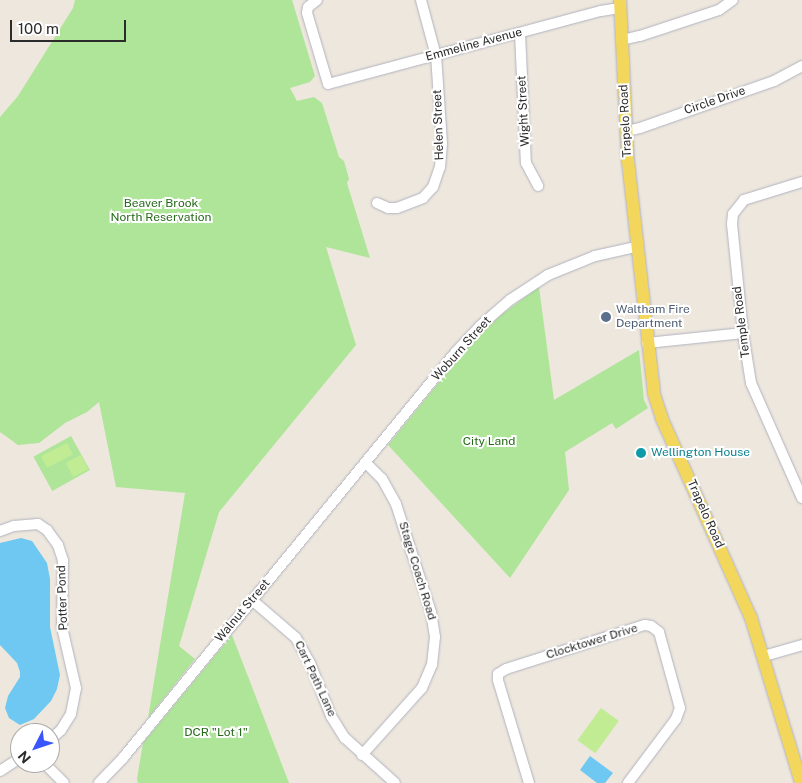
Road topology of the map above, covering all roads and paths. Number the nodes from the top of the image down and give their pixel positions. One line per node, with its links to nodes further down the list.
1 (317, 0): 7 (street, Emmeline Avenue)
2 (421, 0): 7 (street, Helen Street)
3 (733, 0): 6 (street)
4 (620, 4): 5 (street, Emmeline Avenue); 6 (main road, Trapelo Road)
5 (520, 33): 7 (street, Emmeline Avenue); 11 (street, Wight Street)
6 (622, 40): 9 (main road, Trapelo Road)
7 (436, 56): 12 (street, Helen Street)
8 (802, 66): 9 (street, Circle Drive)
9 (626, 131): 13 (main road, Trapelo Road)
10 (802, 182): 14 (street, Temple Road)
11 (538, 186)
12 (377, 203)
13 (636, 247): 15 (main road, Trapelo Road); 16 (street, Woburn Street)
14 (743, 333): 15 (street); 18 (street, Temple Road)
15 (647, 343): 22 (main road, Trapelo Road)
16 (386, 439): 17 (street, Walnut Street)
17 (366, 463): 20 (street, Walnut Street); 24 (street, Stage Coach Road)
18 (802, 498)
19 (0, 531): 23 (street, Potter Pond)
20 (252, 600): 24 (street, Cart Path Lane); 27 (street, Walnut Street)
21 (802, 644): 22 (street)
22 (764, 656): 31 (main road, Trapelo Road)
23 (60, 731)
24 (362, 755): 28 (street, Cart Path Lane)
25 (54, 773): 26 (street)
26 (64, 783)
27 (98, 783)
28 (395, 783)
29 (529, 783): 30 (street, Clocktower Drive)
30 (628, 783)
31 (801, 783)

